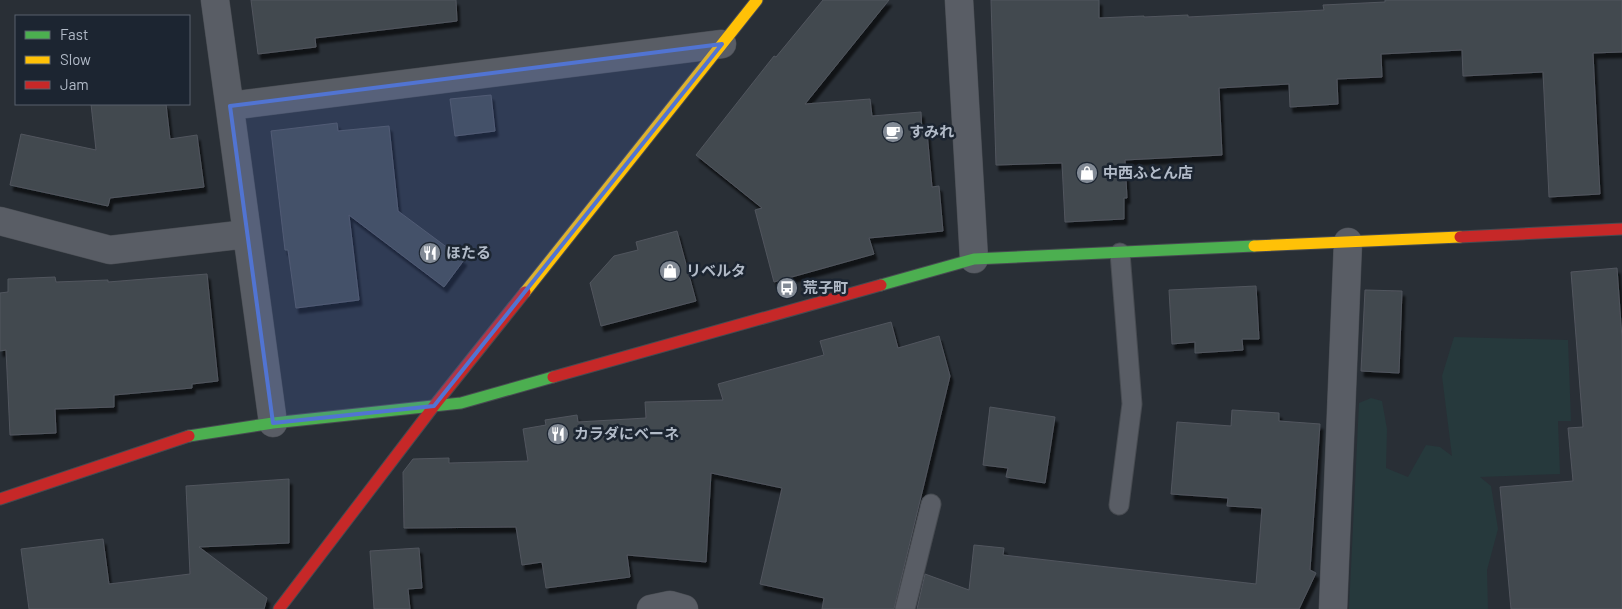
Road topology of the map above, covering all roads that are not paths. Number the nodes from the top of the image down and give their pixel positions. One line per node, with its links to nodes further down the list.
1 (215, 0): 5 (street)
2 (757, 0): 4 (street)
3 (959, 0): 11 (street)
4 (722, 44): 5 (street); 12 (street)
5 (230, 106): 8 (street)
6 (0, 220): 8 (street)
7 (1622, 229): 9 (street)
8 (247, 234): 13 (street)
9 (1348, 242): 10 (street); 21 (street)
10 (1120, 253): 11 (street); 16 (lane)
11 (974, 259): 12 (street)
12 (434, 406): 13 (street); 17 (street)
13 (273, 423): 14 (street)
14 (0, 499)
15 (931, 504): 20 (lane)
16 (1120, 505)
17 (278, 609)
18 (651, 609): 19 (street)
19 (684, 609)
20 (904, 609)
21 (1333, 609)

